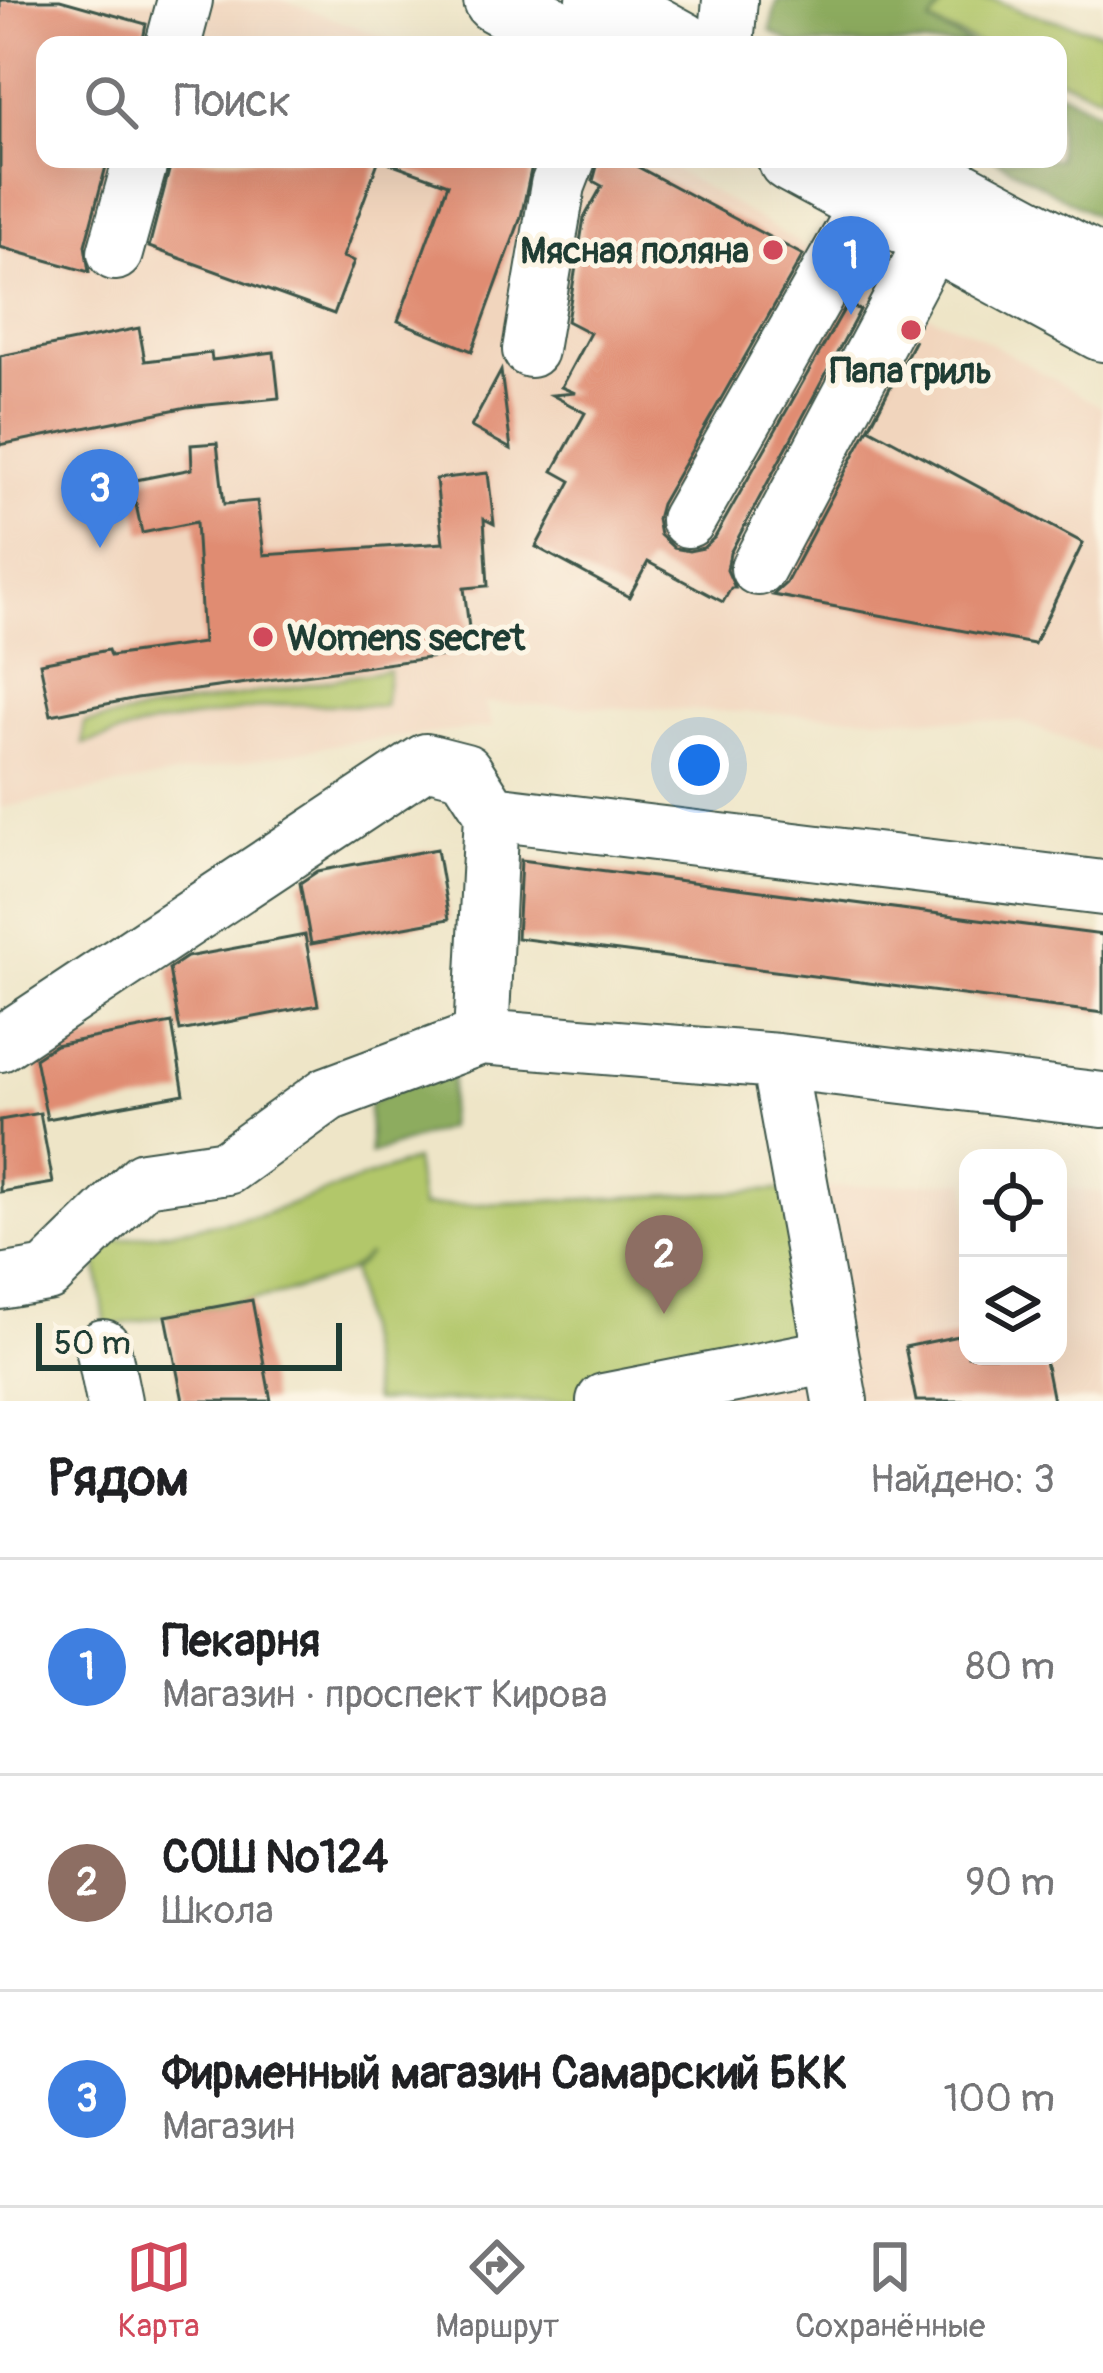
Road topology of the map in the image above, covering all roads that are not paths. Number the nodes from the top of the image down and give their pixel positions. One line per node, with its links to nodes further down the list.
1 (185, 0): 5 (street)
2 (497, 0): 6 (main road)
3 (600, 0): 7 (main road)
4 (730, 0): 8 (street)
5 (175, 36)
6 (563, 36)
7 (666, 36)
8 (727, 36)
9 (139, 168): 14 (street)
10 (565, 168): 17 (street)
11 (829, 168): 12 (main road)
12 (882, 180): 13 (main road); 15 (main road); 18 (street)
13 (934, 237): 16 (main road); 19 (street)
14 (115, 253)
15 (1103, 271)
16 (1103, 328)
17 (530, 350)
18 (688, 520)
19 (758, 568)
20 (492, 813): 21 (street); 22 (street); 23 (street)
21 (1103, 888)
22 (481, 1037): 24 (street); 26 (street)
23 (0, 1044)
24 (778, 1061): 25 (street); 28 (street)
25 (1103, 1100)
26 (0, 1282)
27 (103, 1347): 29 (street)
28 (835, 1378): 30 (street)
29 (114, 1401)
30 (604, 1401)

